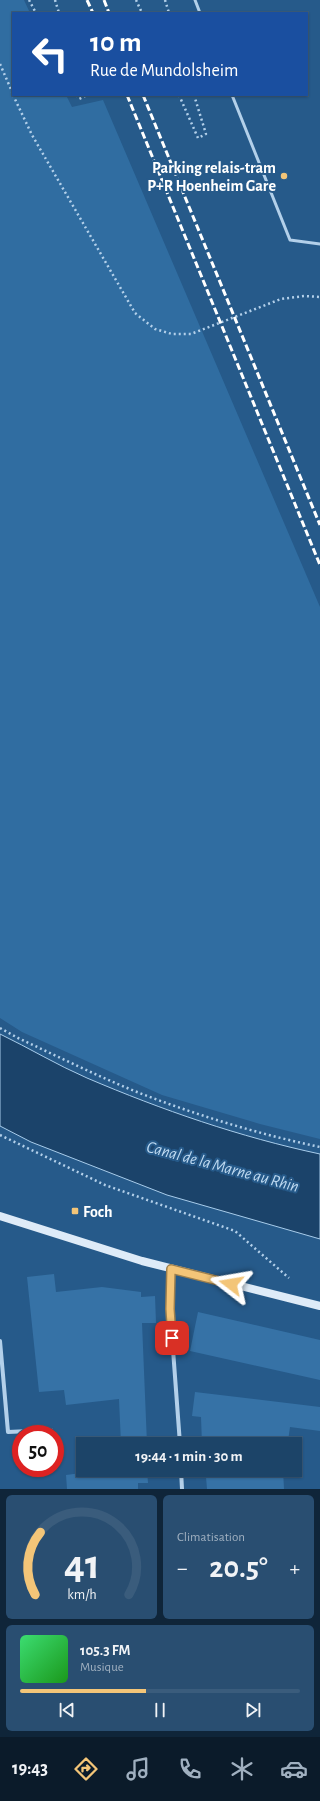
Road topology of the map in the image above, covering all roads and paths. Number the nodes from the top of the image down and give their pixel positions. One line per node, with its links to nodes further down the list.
1 (29, 0): 6 (path)
2 (55, 0): 7 (path)
3 (136, 0): 8 (path)
4 (165, 0): 9 (path)
5 (195, 0): 10 (lane)
6 (35, 12)
7 (59, 12)
8 (142, 12)
9 (169, 12)
10 (200, 12)
11 (0, 64): 12 (path)
12 (12, 93)
13 (13, 96): 18 (path)
14 (179, 96): 15 (path)
15 (194, 96)
16 (232, 96): 17 (lane)
17 (320, 244)
18 (320, 297)
19 (0, 1028): 21 (path)
20 (0, 1135): 24 (path)
21 (320, 1147)
22 (0, 1216): 23 (main road)
23 (171, 1269): 25 (main road); 28 (street)
24 (292, 1280)
25 (320, 1306)
26 (0, 1341): 27 (street)
27 (12, 1432)
28 (179, 1437)
29 (181, 1477): 30 (street)
30 (182, 1489)

